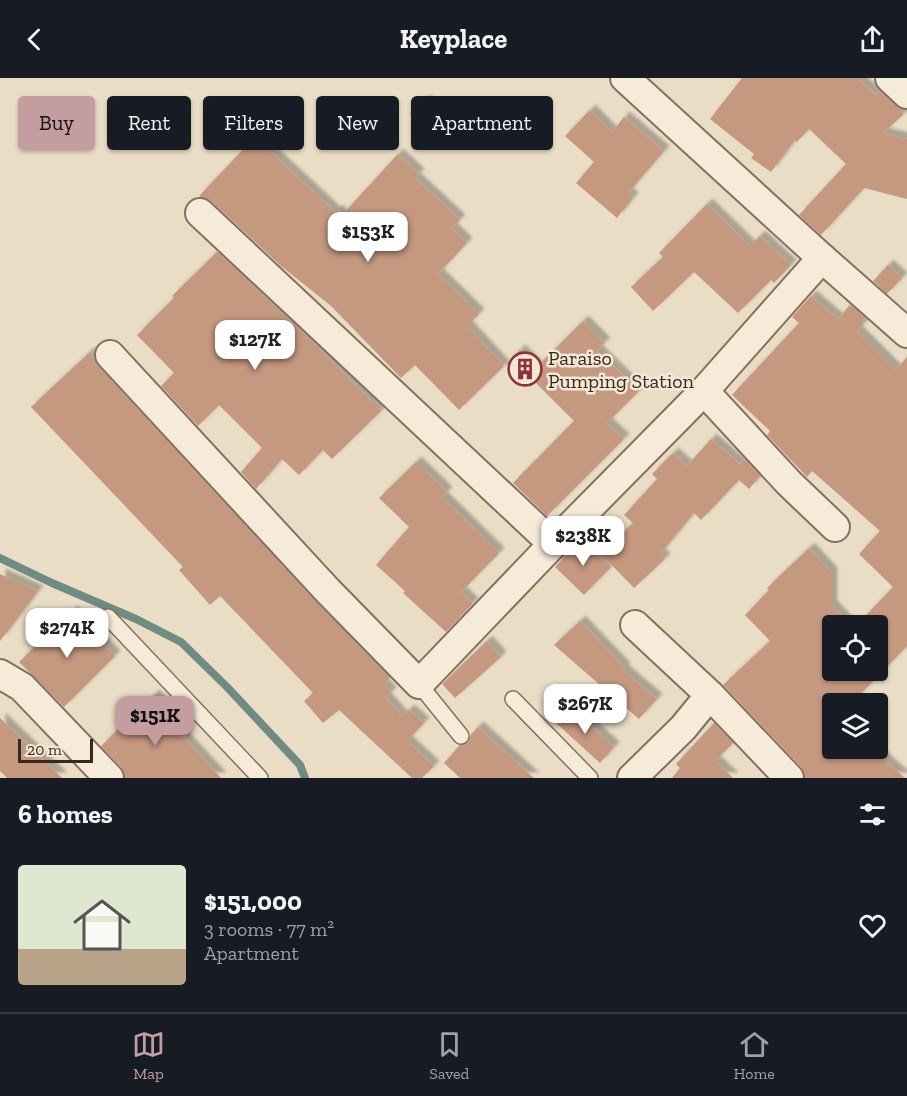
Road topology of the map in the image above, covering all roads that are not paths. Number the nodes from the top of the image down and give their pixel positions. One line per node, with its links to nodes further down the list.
1 (625, 78): 5 (street)
2 (890, 78): 3 (street)
3 (907, 94)
4 (200, 213): 10 (street)
5 (822, 258): 6 (street); 8 (street)
6 (907, 333)
7 (110, 355): 14 (street)
8 (704, 391): 9 (street); 10 (street)
9 (835, 527)
10 (553, 544): 14 (street)
11 (108, 617): 19 (lane)
12 (635, 625): 15 (street)
13 (0, 674): 18 (street)
14 (419, 684): 17 (lane)
15 (710, 694): 21 (street); 22 (street)
16 (513, 699): 20 (lane)
17 (460, 736)
18 (108, 778)
19 (260, 778)
20 (590, 778)
21 (632, 778)
22 (789, 778)

